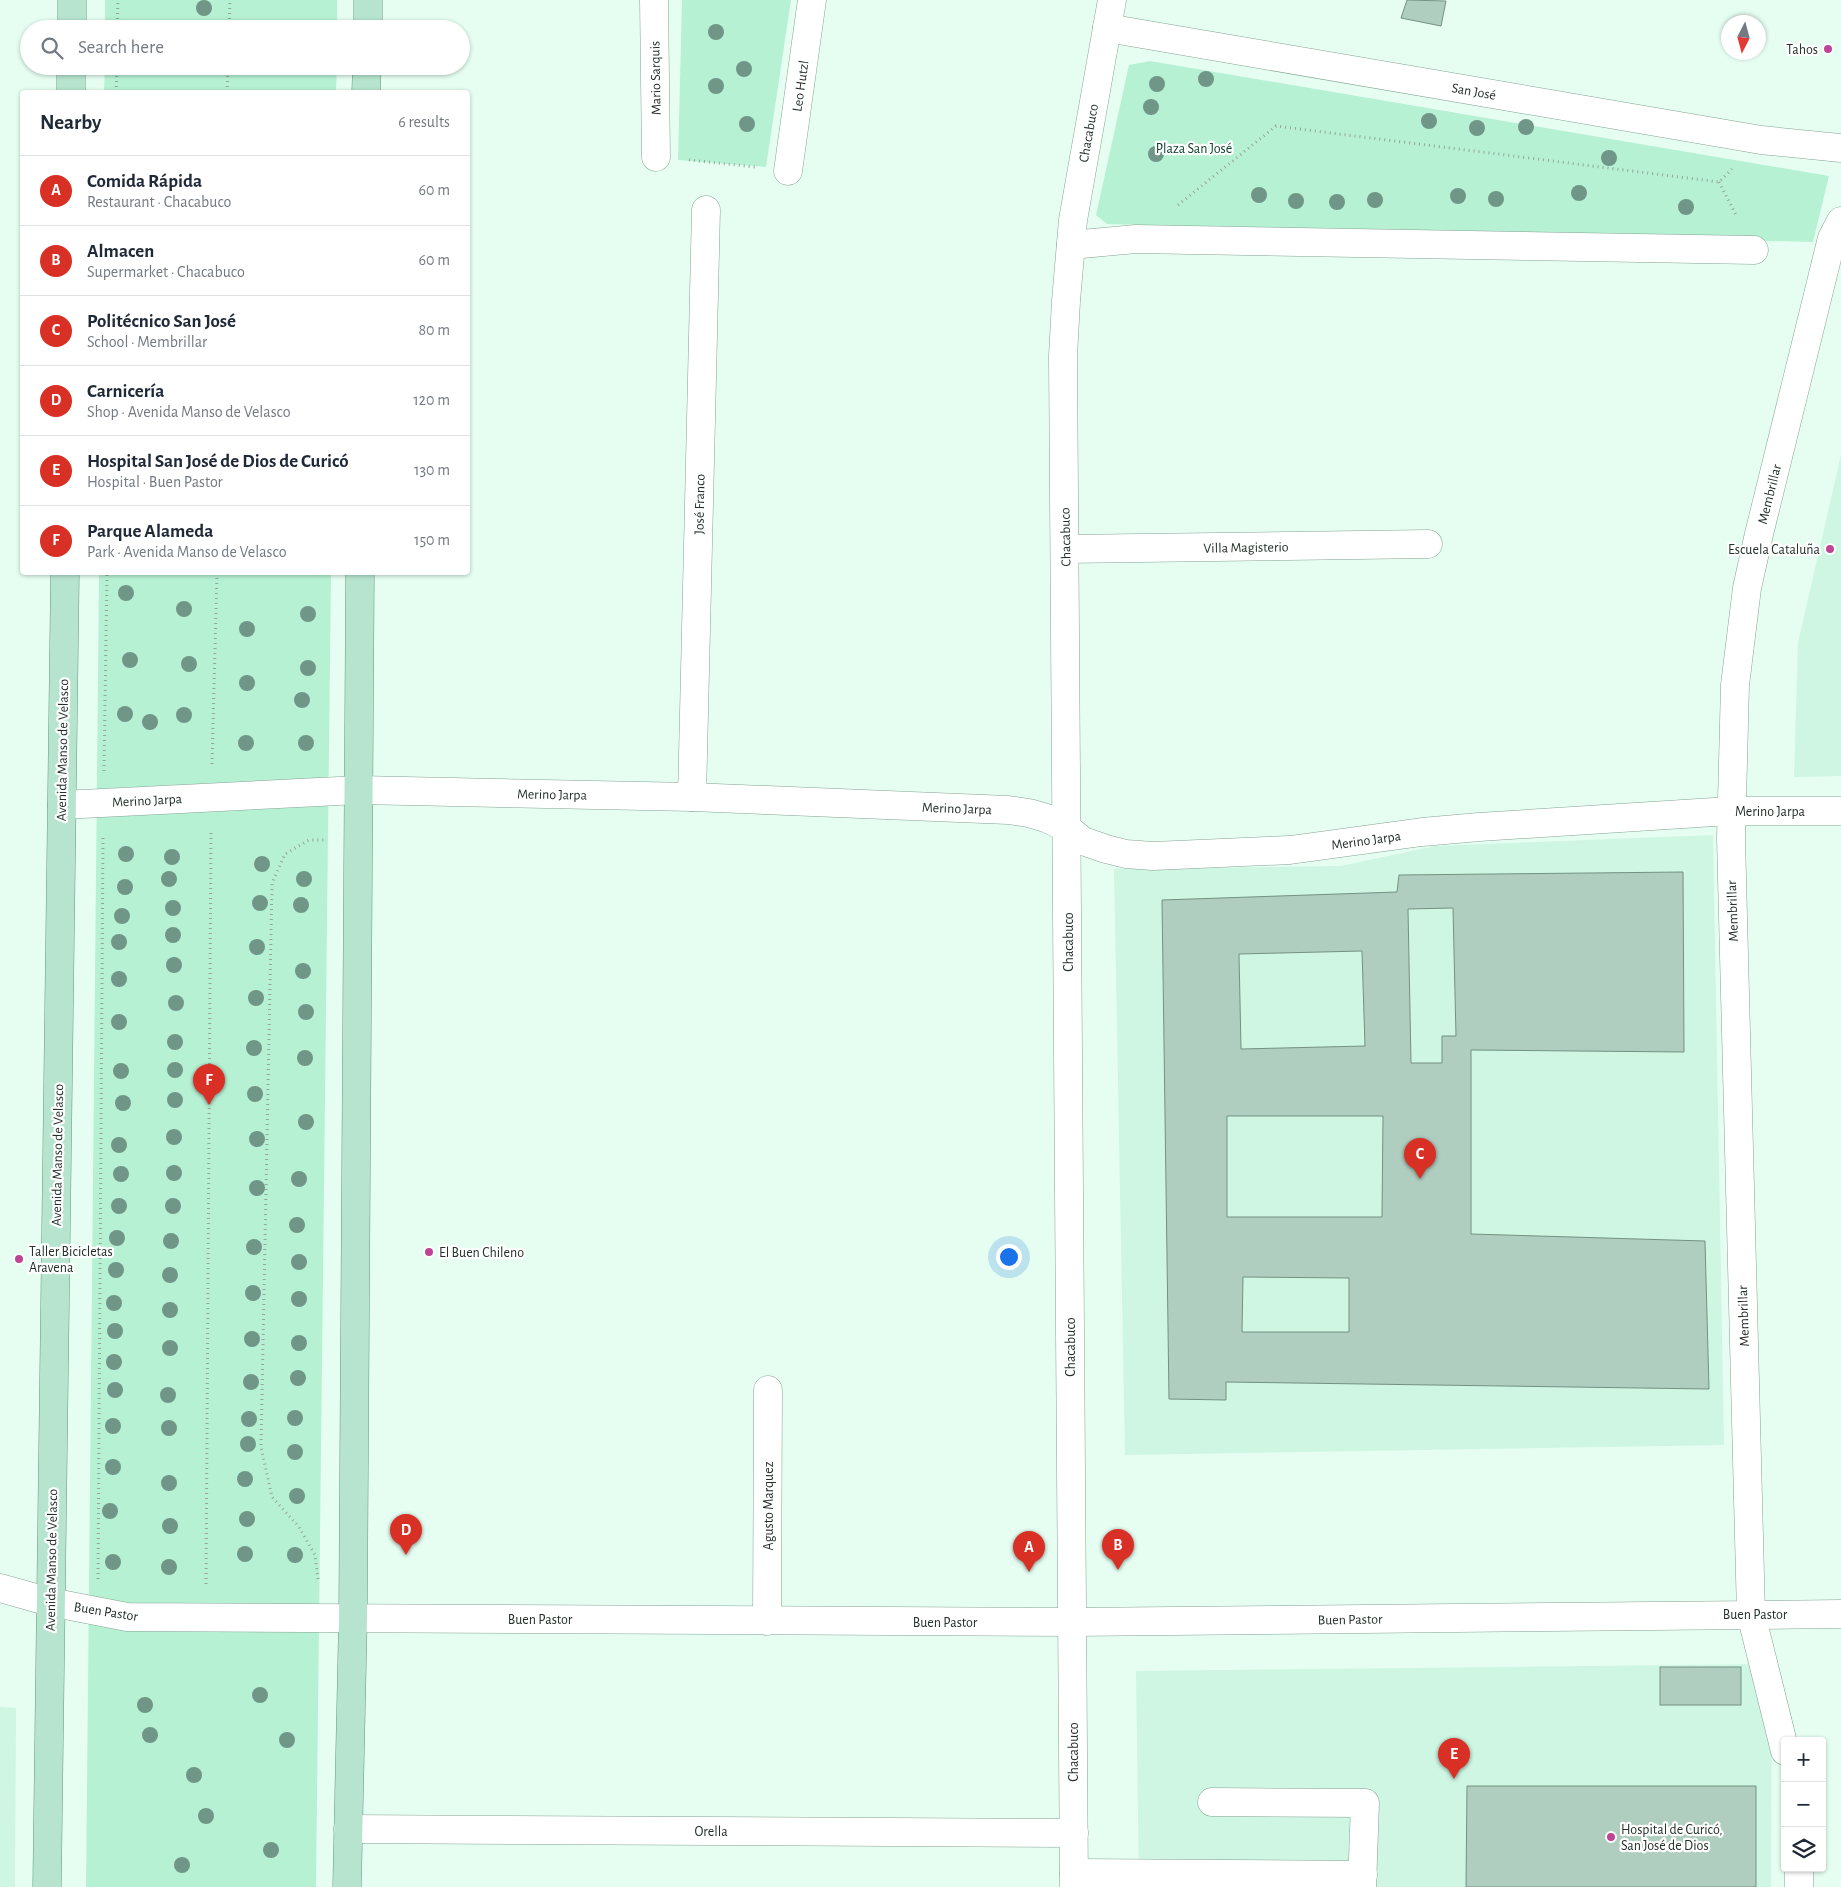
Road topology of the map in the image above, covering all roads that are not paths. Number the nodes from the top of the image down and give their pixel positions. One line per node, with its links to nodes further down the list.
1 (72, 0): 6 (main road)
2 (368, 0): 7 (main road)
3 (654, 0): 14 (street, Mario Sarquis)
4 (812, 0): 15 (street, Leo Hutzl)
5 (1112, 0): 8 (street, Chacabuco)
6 (72, 20)
7 (368, 20)
8 (1107, 28): 13 (street, San José); 18 (street, Chacabuco)
9 (71, 75): 11 (main road)
10 (367, 75): 12 (main road)
11 (71, 90)
12 (366, 90)
13 (1841, 148)
14 (656, 157)
15 (788, 171)
16 (706, 210): 25 (street, José Franco)
17 (1841, 221): 28 (street, Membrillar)
18 (1071, 245): 19 (street); 21 (street, Chacabuco)
19 (1754, 250)
20 (1428, 544): 21 (street, Villa Magisterio)
21 (1065, 549): 29 (street, Chacabuco)
22 (65, 575): 26 (main road, Avenida Manso de Velasco)
23 (360, 575): 24 (main road)
24 (359, 790): 25 (street, Merino Jarpa); 26 (street, Merino Jarpa); 35 (main road)
25 (692, 797): 29 (street, Merino Jarpa)
26 (62, 805): 32 (main road, Avenida Manso de Velasco)
27 (1841, 811): 28 (street, Merino Jarpa)
28 (1730, 812): 29 (street, Merino Jarpa); 33 (street, Membrillar)
29 (1067, 828): 37 (street, Chacabuco)
30 (768, 1390): 36 (street, Agusto Marquez)
31 (0, 1588): 32 (street, Buen Pastor)
32 (50, 1602): 35 (street, Buen Pastor); 45 (main road, Avenida Manso de Velasco)
33 (1751, 1614): 34 (street, Buen Pastor); 37 (street, Buen Pastor); 38 (street, Membrillar)
34 (1841, 1614)
35 (353, 1618): 36 (street, Buen Pastor); 40 (main road)
36 (768, 1621): 37 (street, Buen Pastor)
37 (1073, 1622): 41 (street, Chacabuco)
38 (1782, 1737)
39 (1212, 1802): 44 (street)
40 (348, 1829): 41 (street, Orella); 46 (main road)
41 (1074, 1833): 43 (street, Chacabuco)
42 (1799, 1872): 47 (street)
43 (1074, 1880): 44 (street)
44 (1363, 1881)
45 (47, 1887)
46 (347, 1887)
47 (1799, 1887)

